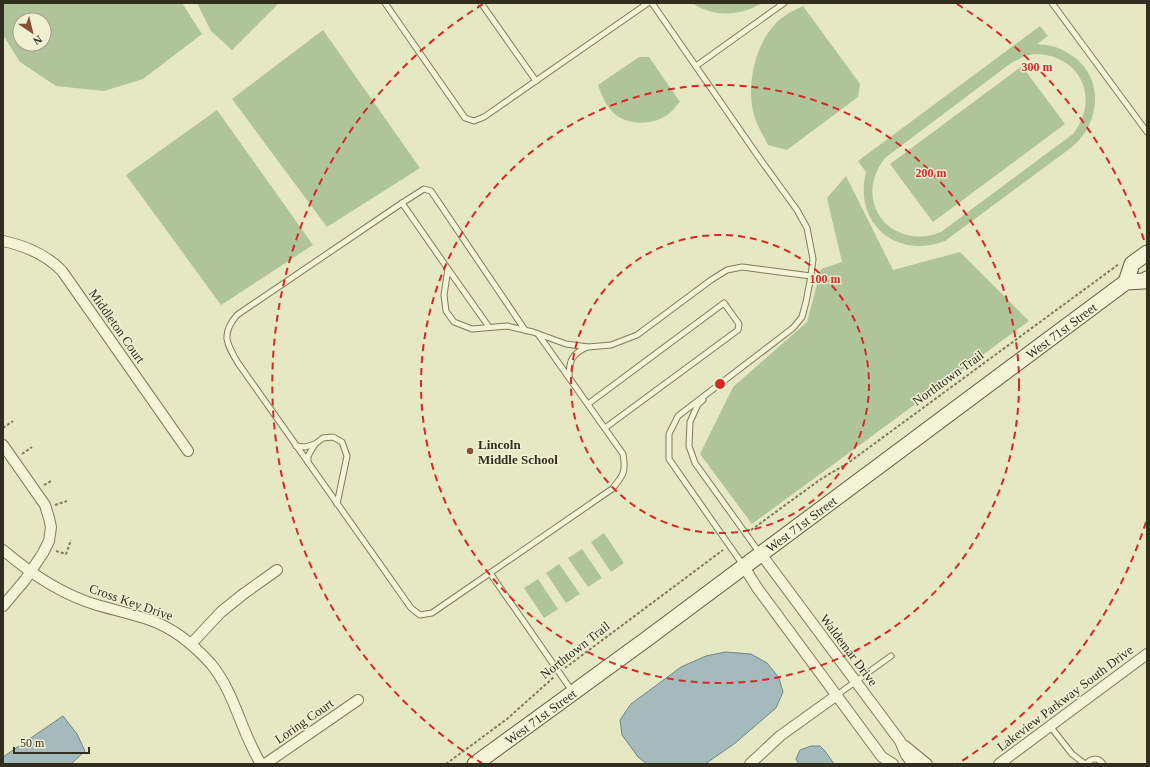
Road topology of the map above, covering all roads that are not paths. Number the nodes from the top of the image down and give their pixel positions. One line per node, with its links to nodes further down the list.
1 (385, 3): 8 (lane)
2 (481, 3): 8 (lane)
3 (648, 3): 8 (lane)
4 (652, 3): 7 (lane)
5 (784, 3): 7 (lane)
6 (1052, 3): 9 (lane)
7 (696, 66): 14 (lane)
8 (536, 81)
9 (1147, 132)
10 (402, 203): 13 (lane); 18 (lane); 27 (lane)
11 (3, 241): 28 (street, Middleton Court)
12 (1147, 253): 16 (main road)
13 (448, 269): 17 (lane); 17 (lane)
14 (811, 276): 20 (lane); 22 (lane)
15 (1147, 279): 16 (main road)
16 (1126, 282): 32 (main road, West 71st Street)
17 (489, 327): 18 (lane)
18 (525, 330): 19 (lane)
19 (538, 334): 20 (lane); 21 (lane)
20 (588, 347): 21 (lane)
21 (569, 378): 23 (lane)
22 (719, 384): 32 (lane); 33 (lane)
23 (588, 404): 24 (lane); 24 (lane)
24 (605, 428): 36 (lane)
25 (315, 444): 27 (lane); 29 (lane); 30 (lane)
26 (3, 445): 35 (street)
27 (296, 446): 29 (lane)
28 (188, 451)
29 (308, 464): 30 (lane)
30 (337, 504): 36 (lane)
31 (3, 550): 35 (street, Cross Key Drive)
32 (761, 554): 33 (main road, West 71st Street); 41 (street, Waldemar Drive)
33 (744, 567): 42 (main road, West 71st Street); 43 (street)
34 (277, 570): 38 (street)
35 (30, 571): 37 (street); 38 (street, Cross Key Drive)
36 (490, 573): 42 (lane)
37 (3, 606)
38 (191, 644): 48 (street, Cross Key Drive)
39 (1147, 654): 45 (street, Lakeview Parkway South Drive)
40 (891, 656): 41 (lane)
41 (856, 682): 43 (lane); 46 (street, Waldemar Drive)
42 (573, 693): 50 (main road, West 71st Street)
43 (837, 695): 47 (street); 51 (street)
44 (358, 700): 49 (street, Loring Court)
45 (1050, 726): 55 (street, Lakeview Parkway South Drive); 56 (lane)
46 (900, 741): 53 (street, Waldemar Drive); 54 (street)
47 (884, 761): 52 (street)
48 (261, 764)
49 (265, 764)
50 (475, 764)
51 (750, 764)
52 (893, 764)
53 (913, 764)
54 (927, 764)
55 (999, 764)
56 (1086, 764): 57 (lane)
57 (1103, 764)

